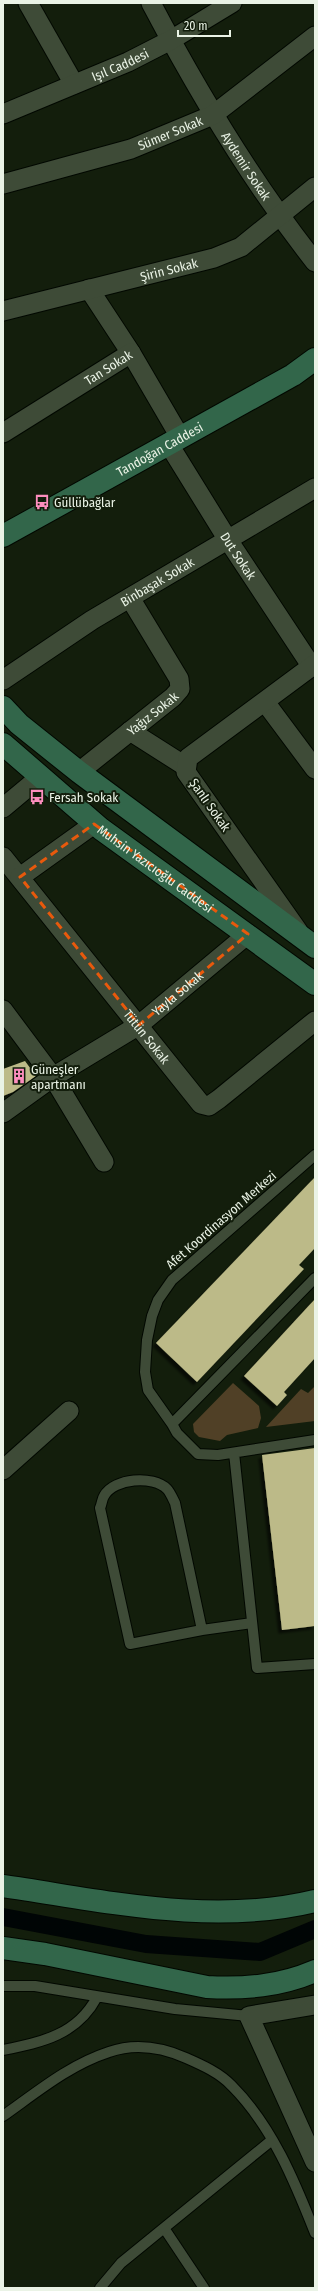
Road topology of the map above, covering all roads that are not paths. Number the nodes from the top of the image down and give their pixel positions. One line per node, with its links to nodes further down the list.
1 (28, 3): 6 (street)
2 (151, 3): 5 (street, Aydemir Sokak)
3 (232, 3): 5 (street, Işıl Caddesi)
4 (315, 36): 8 (street, Sümer Sokak)
5 (171, 40): 6 (street, Işıl Caddesi); 8 (street, Aydemir Sokak)
6 (74, 84): 7 (street, Işıl Caddesi)
7 (3, 114)
8 (213, 115): 9 (street, Sümer Sokak); 11 (street, Aydemir Sokak)
9 (3, 184)
10 (315, 187): 11 (street, Şirin Sokak)
11 (281, 216): 12 (street, Aydemir Sokak); 13 (street, Şirin Sokak)
12 (315, 262)
13 (89, 289): 14 (street, Şirin Sokak); 15 (street)
14 (3, 311)
15 (131, 353): 17 (street, Tan Sokak); 18 (street, Tan Sokak)
16 (315, 359): 18 (street, Tandoğan Caddesi)
17 (3, 433)
18 (174, 440): 20 (street, Tandoğan Caddesi); 21 (street, Dut Sokak)
19 (315, 488): 21 (street, Binbaşak Sokak)
20 (3, 536)
21 (228, 540): 22 (street, Binbaşak Sokak); 23 (street, Dut Sokak)
22 (130, 598): 24 (street, Binbaşak Sokak); 27 (street, Yağız Sokak)
23 (314, 665): 25 (street, Şanlı Sokak)
24 (3, 680)
25 (265, 702): 29 (street, Şanlı Sokak); 30 (street)
26 (3, 707): 31 (street)
27 (130, 731): 29 (street); 31 (street, Yağız Sokak)
28 (3, 744): 32 (street, Muhsin Yazıcıoğlu Caddesi)
29 (185, 766): 38 (street, Şanlı Sokak)
30 (315, 769)
31 (79, 772): 32 (street); 38 (street)
32 (47, 784): 33 (street); 34 (street, Muhsin Yazıcıoğlu Caddesi)
33 (3, 808)
34 (94, 824): 36 (street); 37 (street, Muhsin Yazıcıoğlu Caddesi)
35 (3, 857): 36 (street, Tütün Sokak)
36 (20, 877): 42 (street, Tütün Sokak)
37 (248, 934): 39 (street, Muhsin Yazıcıoğlu Caddesi); 42 (street, Yayla Sokak)
38 (310, 943)
39 (315, 984)
40 (4, 1015): 43 (street)
41 (315, 1022): 42 (street, Tütün Sokak)
42 (139, 1025): 43 (street, Yayla Sokak)
43 (54, 1077): 44 (street, Yayla Sokak); 46 (street)
44 (3, 1112)
45 (315, 1155): 49 (lane, Afet Koordinasyon Merkezi)
46 (104, 1162)
47 (315, 1278): 49 (lane)
48 (69, 1411): 52 (street)
49 (172, 1424): 51 (lane, Afet Koordinasyon Merkezi)
50 (315, 1440): 51 (lane, Afet Koordinasyon Merkezi)
51 (234, 1452): 53 (lane)
52 (3, 1470)
53 (252, 1623): 54 (lane); 55 (lane)
54 (202, 1630): 54 (lane)
55 (315, 1664)
56 (3, 1886): 57 (street)
57 (315, 1901)
58 (3, 1948): 59 (street)
59 (315, 1971)
60 (3, 1986): 61 (lane)
61 (97, 1997): 63 (lane); 64 (lane)
62 (315, 2005): 63 (street)
63 (249, 2016): 67 (street)
64 (3, 2050)
65 (3, 2116): 66 (lane)
66 (272, 2140): 68 (lane); 69 (lane)
67 (315, 2162)
68 (164, 2228): 70 (lane); 71 (lane)
69 (315, 2233)
70 (100, 2288)
71 (204, 2288)

